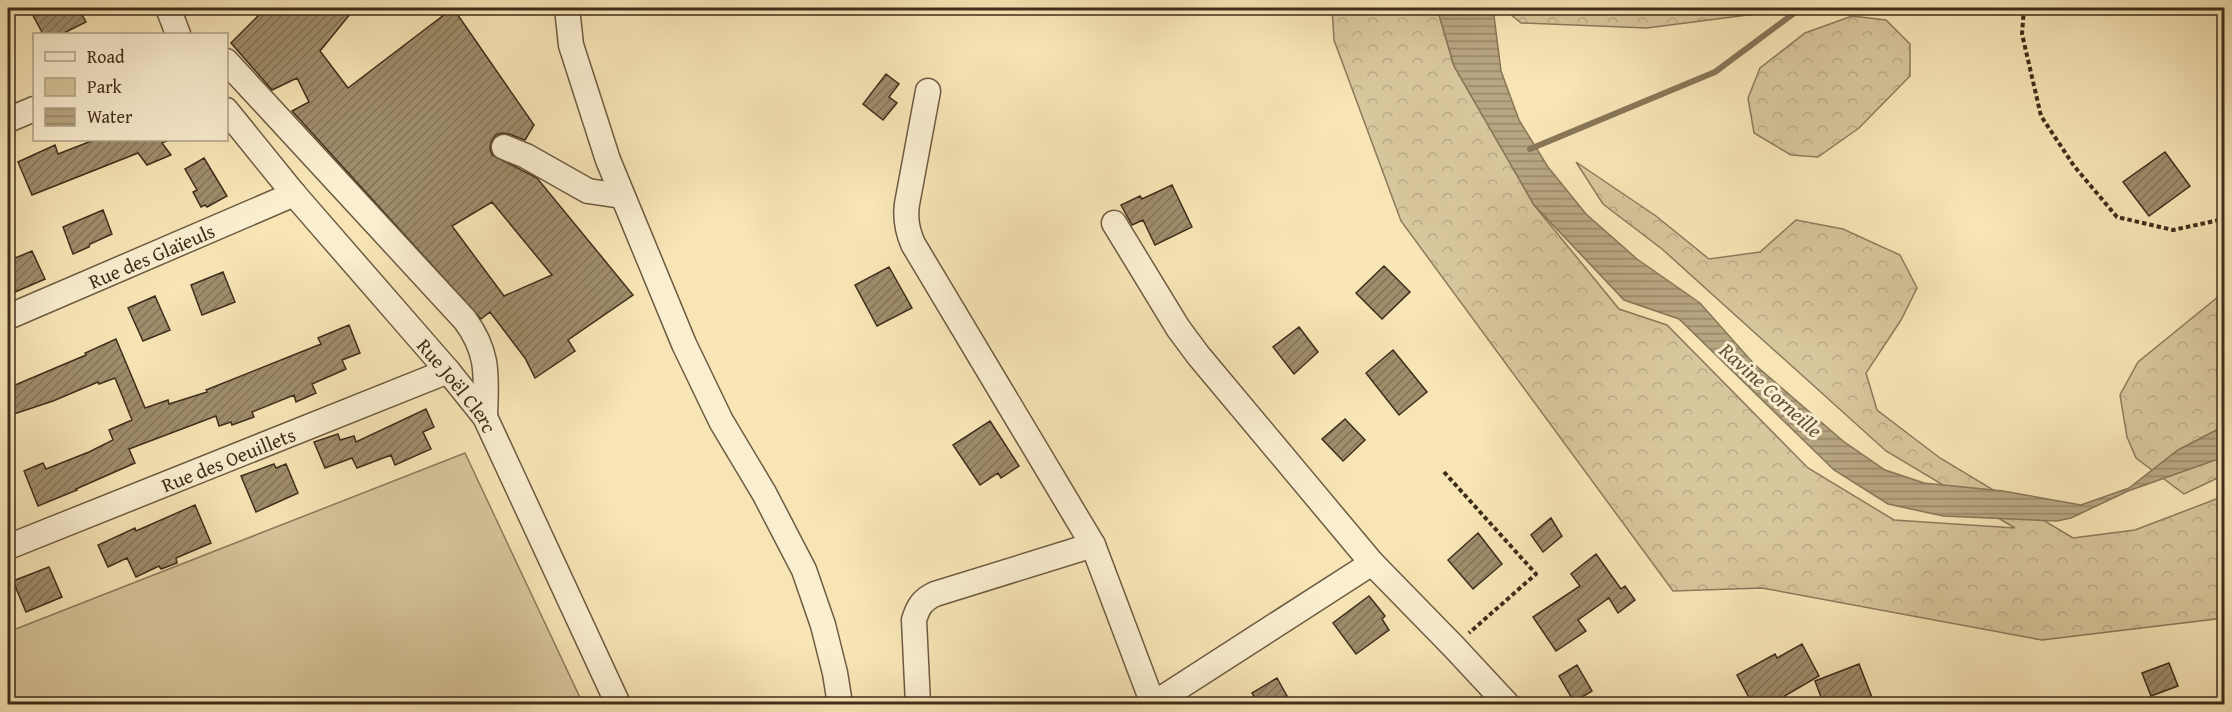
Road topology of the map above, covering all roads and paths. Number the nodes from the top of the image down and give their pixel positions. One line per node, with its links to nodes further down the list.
1 (168, 8): 4 (street)
2 (567, 8): 12 (street)
3 (2024, 8): 13 (path)
4 (178, 33)
5 (228, 63): 17 (street)
6 (928, 91): 19 (street)
7 (33, 110): 9 (street)
8 (228, 112): 11 (street, Rue Joël Clerc)
9 (8, 120)
10 (504, 147): 12 (street)
11 (294, 194): 15 (street, Rue des Glaïeuls); 16 (street, Rue Joël Clerc)
12 (622, 196): 25 (street)
13 (2224, 219)
14 (1114, 223): 21 (street)
15 (8, 317)
16 (448, 371): 17 (street, Rue Joël Clerc); 20 (street, Rue des Oeuillets)
17 (485, 417): 24 (street, Rue Joël Clerc)
18 (1444, 472): 22 (path)
19 (1093, 545): 23 (street); 26 (street)
20 (8, 548)
21 (1372, 563): 22 (street); 23 (street)
22 (1454, 647): 27 (street)
23 (1153, 704)
24 (618, 705)
25 (840, 705)
26 (918, 705)
27 (1507, 705)

